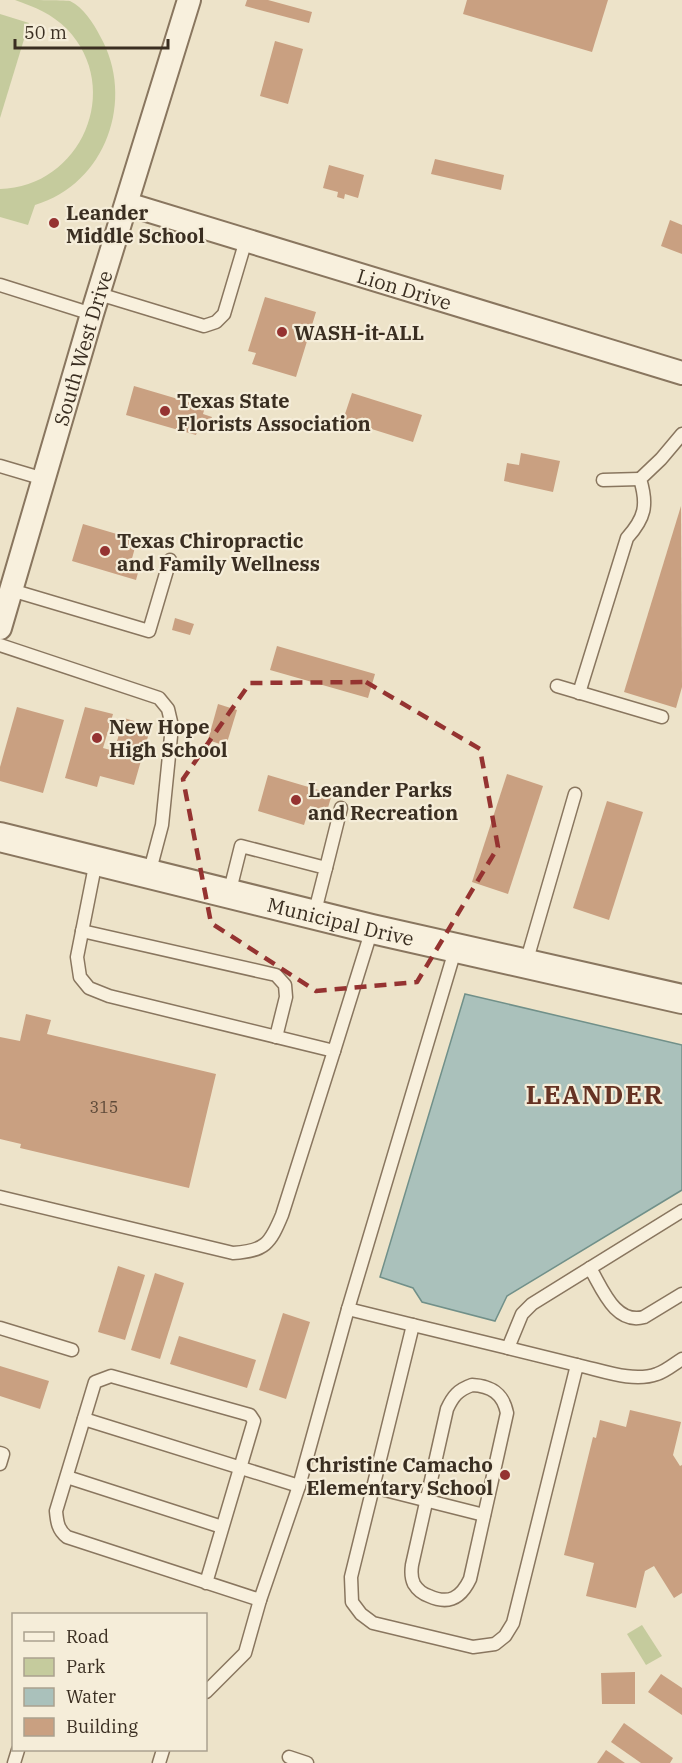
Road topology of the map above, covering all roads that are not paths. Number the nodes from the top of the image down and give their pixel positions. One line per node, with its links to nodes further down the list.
1 (189, 0): 2 (street, South West Drive)
2 (127, 204): 3 (street, Lion Drive); 5 (street, South West Drive)
3 (246, 240): 5 (lane); 6 (street, Lion Drive)
4 (0, 285): 5 (lane)
5 (96, 304): 9 (street, South West Drive)
6 (682, 373)
7 (682, 434): 10 (lane)
8 (0, 466): 9 (lane)
9 (44, 479): 13 (street, South West Drive)
10 (640, 479): 11 (lane); 17 (lane)
11 (603, 480)
12 (170, 560): 13 (lane)
13 (11, 590): 14 (street, South West Drive)
14 (0, 628)
15 (0, 645): 24 (lane)
16 (557, 686): 17 (lane)
17 (579, 693): 18 (lane)
18 (662, 717)
19 (574, 794): 30 (lane)
20 (341, 808): 23 (lane)
21 (0, 837): 22 (street, Municipal Drive)
22 (96, 861): 24 (street, Municipal Drive); 28 (lane)
23 (326, 868): 25 (lane); 26 (lane)
24 (148, 874): 25 (street, Municipal Drive)
25 (230, 894): 26 (street, Municipal Drive)
26 (314, 915): 27 (street, Municipal Drive)
27 (372, 929): 29 (street, Municipal Drive); 33 (lane)
28 (82, 931): 32 (lane); 32 (lane)
29 (456, 947): 30 (street, Municipal Drive); 38 (lane)
30 (526, 963): 31 (street, Municipal Drive)
31 (682, 999)
32 (276, 1037): 33 (lane)
33 (334, 1051): 34 (lane)
34 (0, 1197)
35 (682, 1211): 36 (lane)
36 (590, 1268): 37 (lane); 41 (lane)
37 (682, 1294)
38 (348, 1309): 39 (lane); 50 (lane)
39 (413, 1325): 41 (lane); 51 (lane)
40 (0, 1328): 42 (lane)
41 (508, 1348): 44 (lane)
42 (72, 1350)
43 (682, 1359): 44 (lane)
44 (577, 1365): 51 (lane)
45 (84, 1419): 48 (lane); 48 (lane); 49 (lane)
46 (0, 1453): 47 (lane)
47 (0, 1464)
48 (240, 1468): 50 (lane); 54 (lane)
49 (67, 1477): 54 (lane); 55 (lane)
50 (299, 1486): 56 (lane)
51 (373, 1487): 52 (lane)
52 (426, 1500): 53 (lane); 53 (lane); 53 (lane)
53 (484, 1515)
54 (222, 1527): 55 (lane)
55 (206, 1583): 56 (lane)
56 (260, 1600): 57 (lane)
57 (207, 1691)
58 (289, 1757): 59 (lane)
59 (307, 1763)

